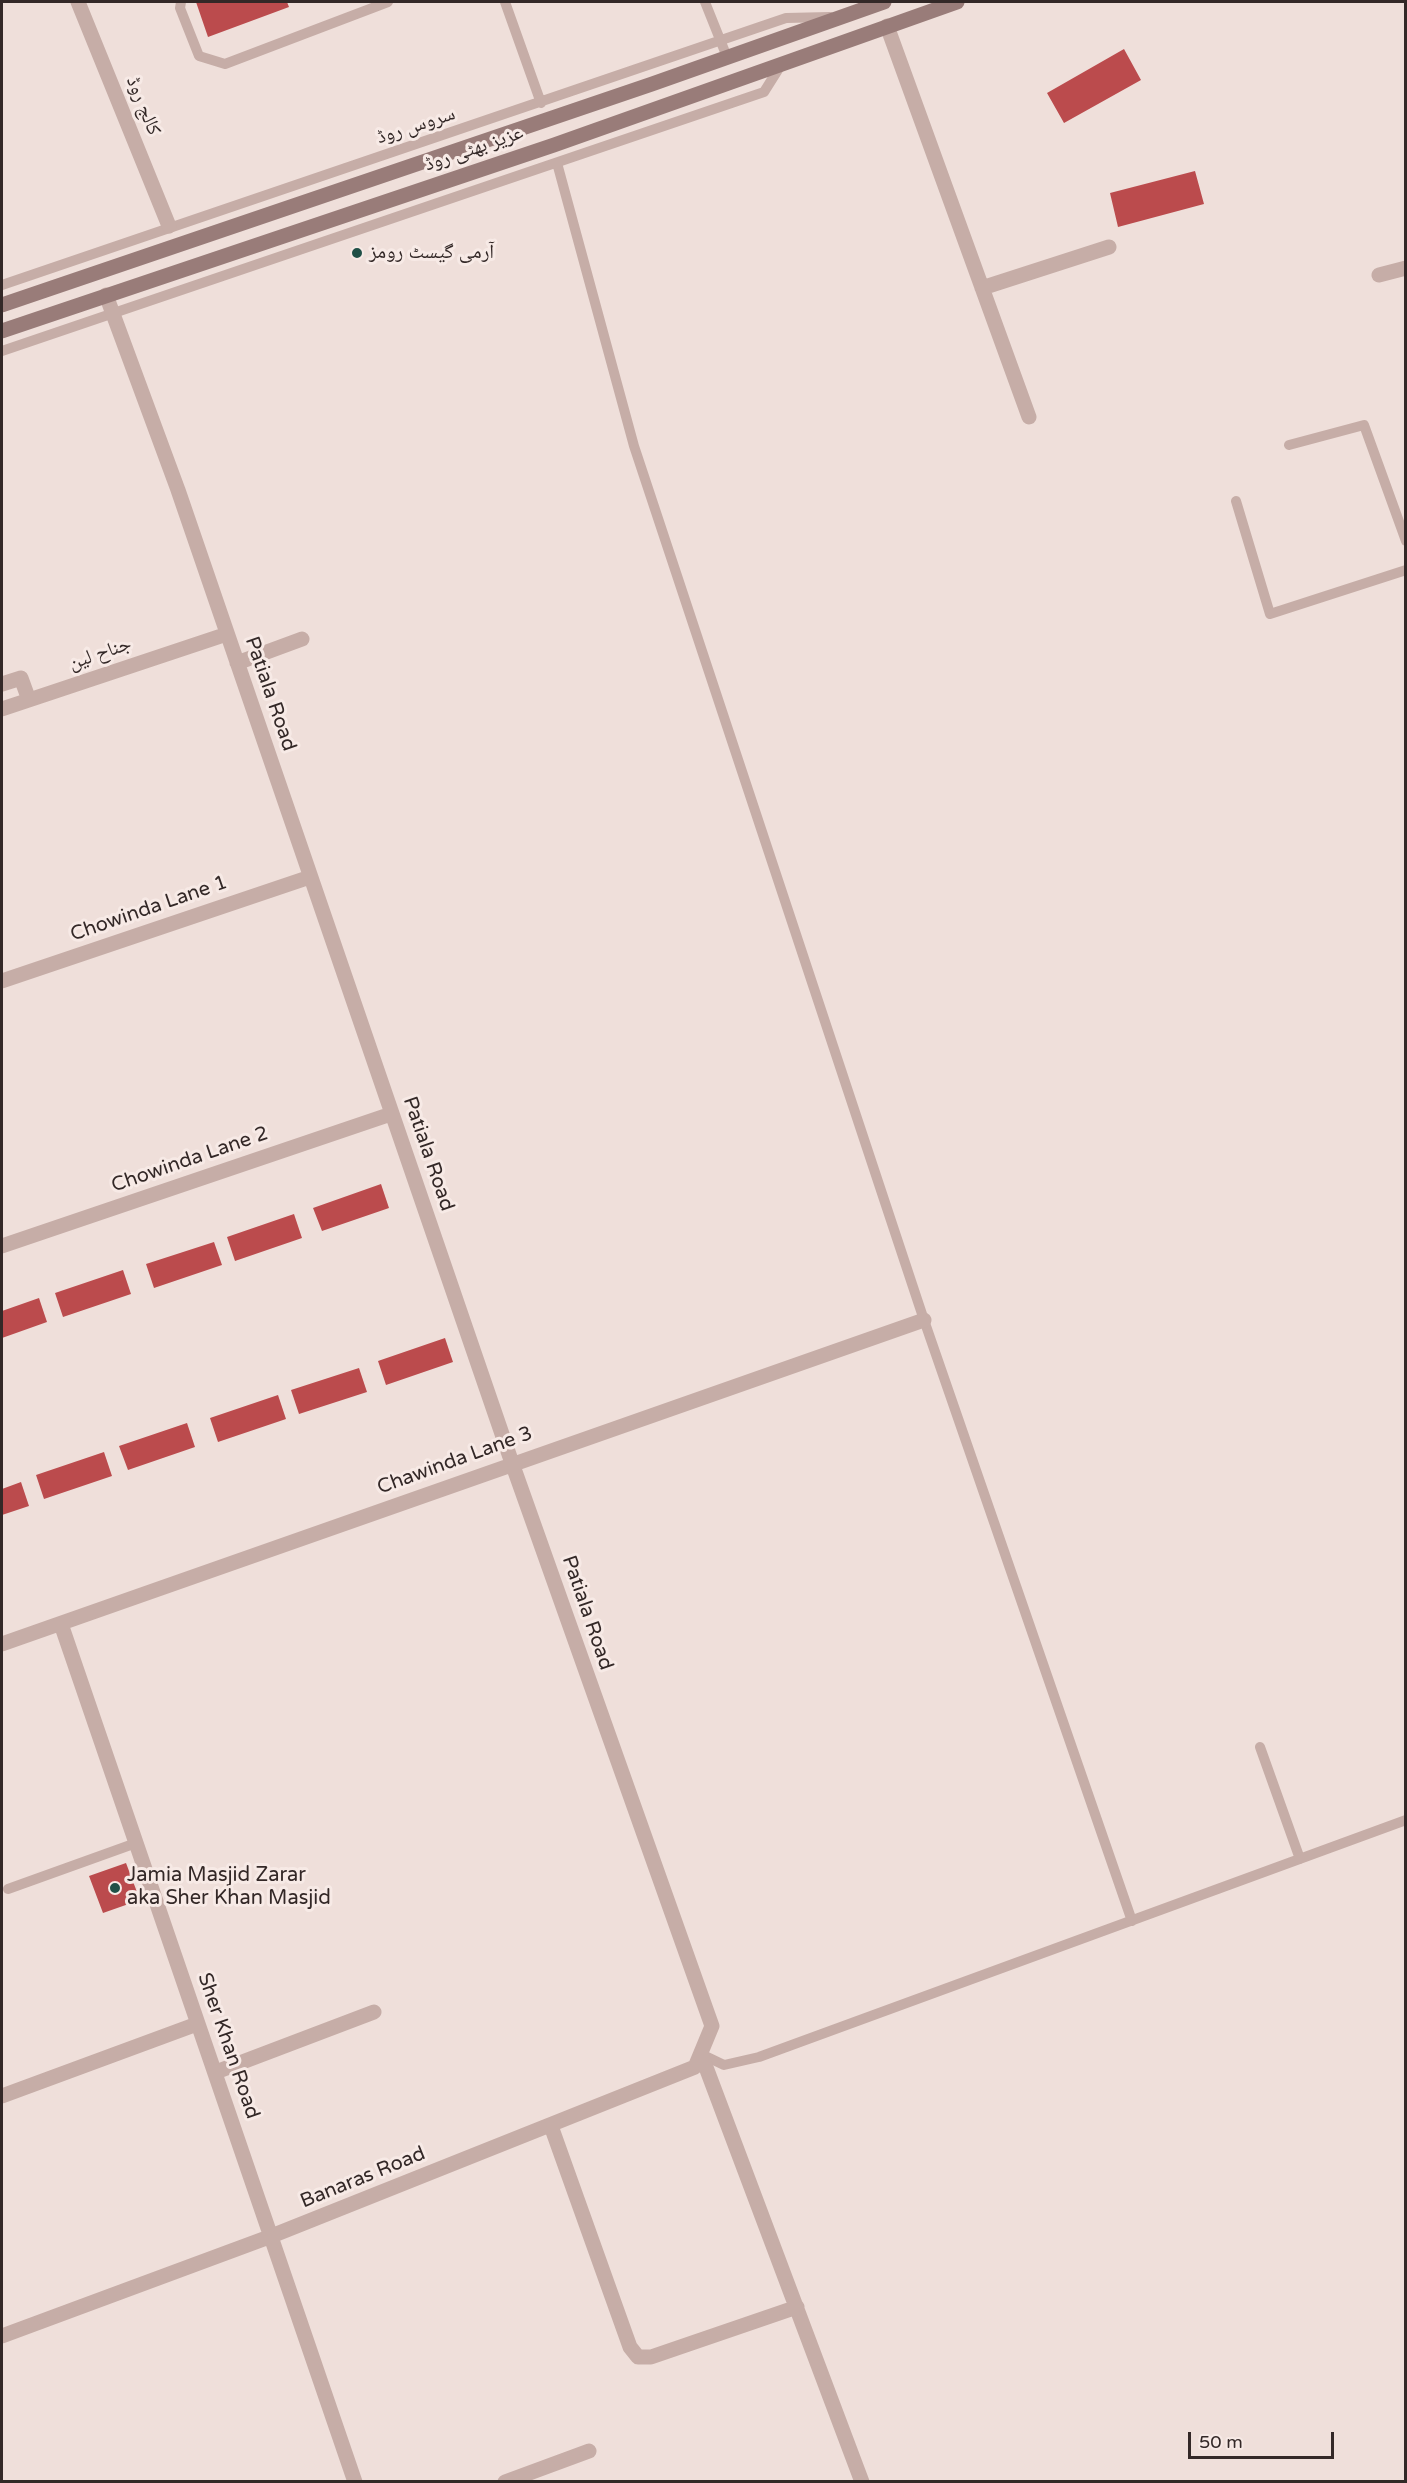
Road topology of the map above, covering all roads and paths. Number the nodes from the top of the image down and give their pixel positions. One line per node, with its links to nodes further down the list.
1 (78, 2): 15 (street, کالج روڈ)
2 (181, 2): 3 (lane)
3 (388, 2)
4 (505, 2): 13 (lane)
5 (705, 2): 10 (lane)
6 (884, 2): 8 (main road, عزیز بھٹی روڈ)
7 (957, 2): 9 (main road, عزیز بھٹی روڈ)
8 (845, 17): 10 (lane, سروس روڈ); 11 (main road, عزیز بھٹی روڈ)
9 (887, 26): 12 (main road, عزیز بھٹی روڈ); 20 (street)
10 (721, 40): 11 (lane); 13 (lane, سروس روڈ)
11 (727, 57): 22 (main road, عزیز بھٹی روڈ)
12 (781, 65): 14 (lane); 21 (main road, عزیز بھٹی روڈ)
13 (542, 103): 15 (lane, سروس روڈ)
14 (557, 164): 23 (lane); 41 (lane)
15 (170, 226): 19 (lane, سروس روڈ)
16 (1109, 246): 20 (street)
17 (1406, 268): 18 (street)
18 (1379, 275)
19 (2, 285)
20 (982, 288): 26 (street)
21 (105, 295): 23 (street, Patiala Road); 24 (main road, عزیز بھٹی روڈ)
22 (2, 304)
23 (112, 314): 25 (lane); 31 (street, Patiala Road)
24 (2, 331)
25 (2, 351)
26 (1029, 417)
27 (1289, 446): 29 (lane)
28 (1236, 501): 30 (lane)
29 (1406, 541)
30 (1406, 570)
31 (227, 634): 33 (street, Patiala Road); 35 (street, جناح لین)
32 (302, 639): 33 (street)
33 (237, 663): 37 (street, Patiala Road)
34 (2, 684): 35 (street)
35 (29, 700): 36 (street, جناح لین)
36 (2, 709)
37 (310, 877): 38 (street, Chowinda Lane 1); 39 (street, Patiala Road)
38 (2, 981)
39 (392, 1114): 40 (street, Chowinda Lane 2); 42 (street, Patiala Road)
40 (2, 1246)
41 (924, 1320): 42 (street, Chawinda Lane 3); 50 (lane)
42 (512, 1463): 43 (street, Chawinda Lane 3); 53 (street, Patiala Road)
43 (61, 1624): 44 (street, Chawinda Lane 3); 47 (street, Sher Khan Road)
44 (2, 1644)
45 (1260, 1747): 48 (lane)
46 (1406, 1820): 48 (lane)
47 (136, 1843): 49 (lane); 52 (street, Sher Khan Road)
48 (1300, 1859): 50 (lane)
49 (8, 1889)
50 (1132, 1921): 54 (lane)
51 (374, 2012): 55 (street)
52 (197, 2024): 55 (street, Sher Khan Road); 56 (street)
53 (712, 2026): 54 (street, Banaras Road)
54 (701, 2054): 57 (street, Banaras Road); 59 (street)
55 (216, 2072): 58 (street, Sher Khan Road)
56 (2, 2096)
57 (551, 2126): 58 (street, Banaras Road); 59 (street)
58 (269, 2237): 60 (street, Banaras Road); 62 (street, Sher Khan Road)
59 (797, 2307): 64 (street)
60 (2, 2336)
61 (589, 2451): 63 (street)
62 (355, 2481)
63 (505, 2481)
64 (862, 2481)

